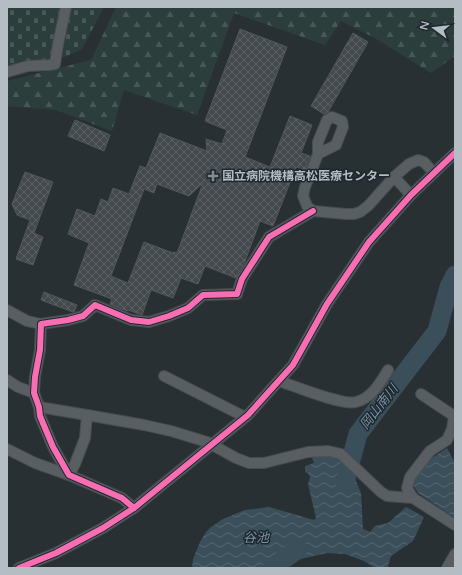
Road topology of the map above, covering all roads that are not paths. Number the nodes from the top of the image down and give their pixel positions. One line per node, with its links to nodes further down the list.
1 (66, 7): 2 (street)
2 (7, 72)
3 (455, 153): 5 (street)
4 (318, 154): 8 (street)
5 (434, 173): 6 (street); 7 (street)
6 (394, 177): 7 (street); 8 (street)
7 (411, 195): 14 (street)
8 (313, 211): 10 (street)
9 (7, 310): 10 (street)
10 (41, 324): 15 (street)
11 (388, 370): 14 (street)
12 (164, 376): 19 (street)
13 (7, 380): 15 (street)
14 (279, 381): 19 (street)
15 (34, 393): 17 (street)
16 (421, 394): 23 (street)
17 (39, 407): 18 (street); 22 (street)
18 (87, 415): 20 (street); 22 (street)
19 (245, 417): 20 (street)
20 (211, 445): 23 (street); 24 (street)
21 (7, 449): 22 (street)
22 (69, 475): 24 (street)
23 (413, 498): 25 (street)
24 (134, 508): 27 (street)
25 (455, 525)
26 (455, 554): 28 (street)
27 (19, 568)
28 (448, 568)

